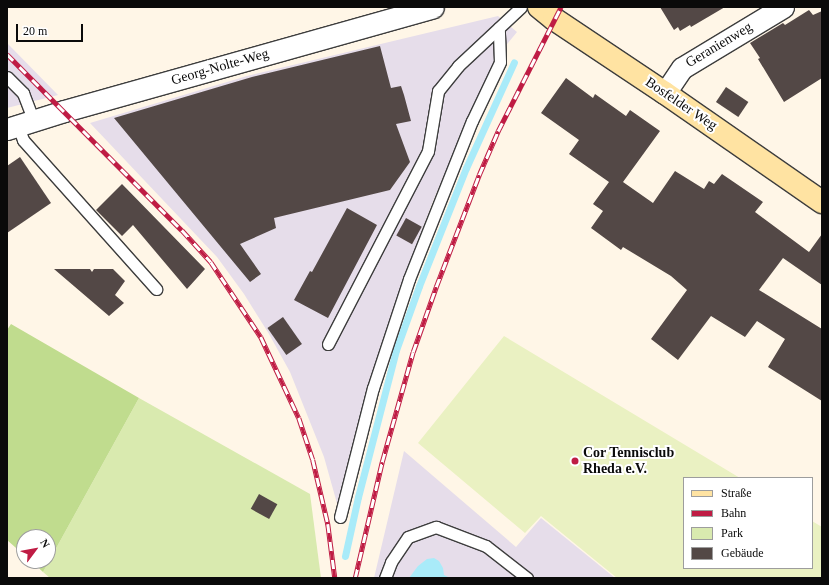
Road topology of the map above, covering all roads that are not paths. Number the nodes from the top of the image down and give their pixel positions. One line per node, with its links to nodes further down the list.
1 (433, 7): 8 (street, Georg-Nolte-Weg)
2 (521, 7): 5 (lane)
3 (539, 7): 7 (street, Bosfelder Weg)
4 (783, 7): 7 (street, Geranienweg)
5 (499, 28): 11 (lane); 12 (lane)
6 (7, 77): 8 (lane)
7 (665, 93): 9 (street, Bosfelder Weg)
8 (20, 125): 10 (lane)
9 (822, 202)
10 (156, 289)
11 (328, 344)
12 (340, 516)
13 (385, 578): 14 (lane)
14 (527, 578)

